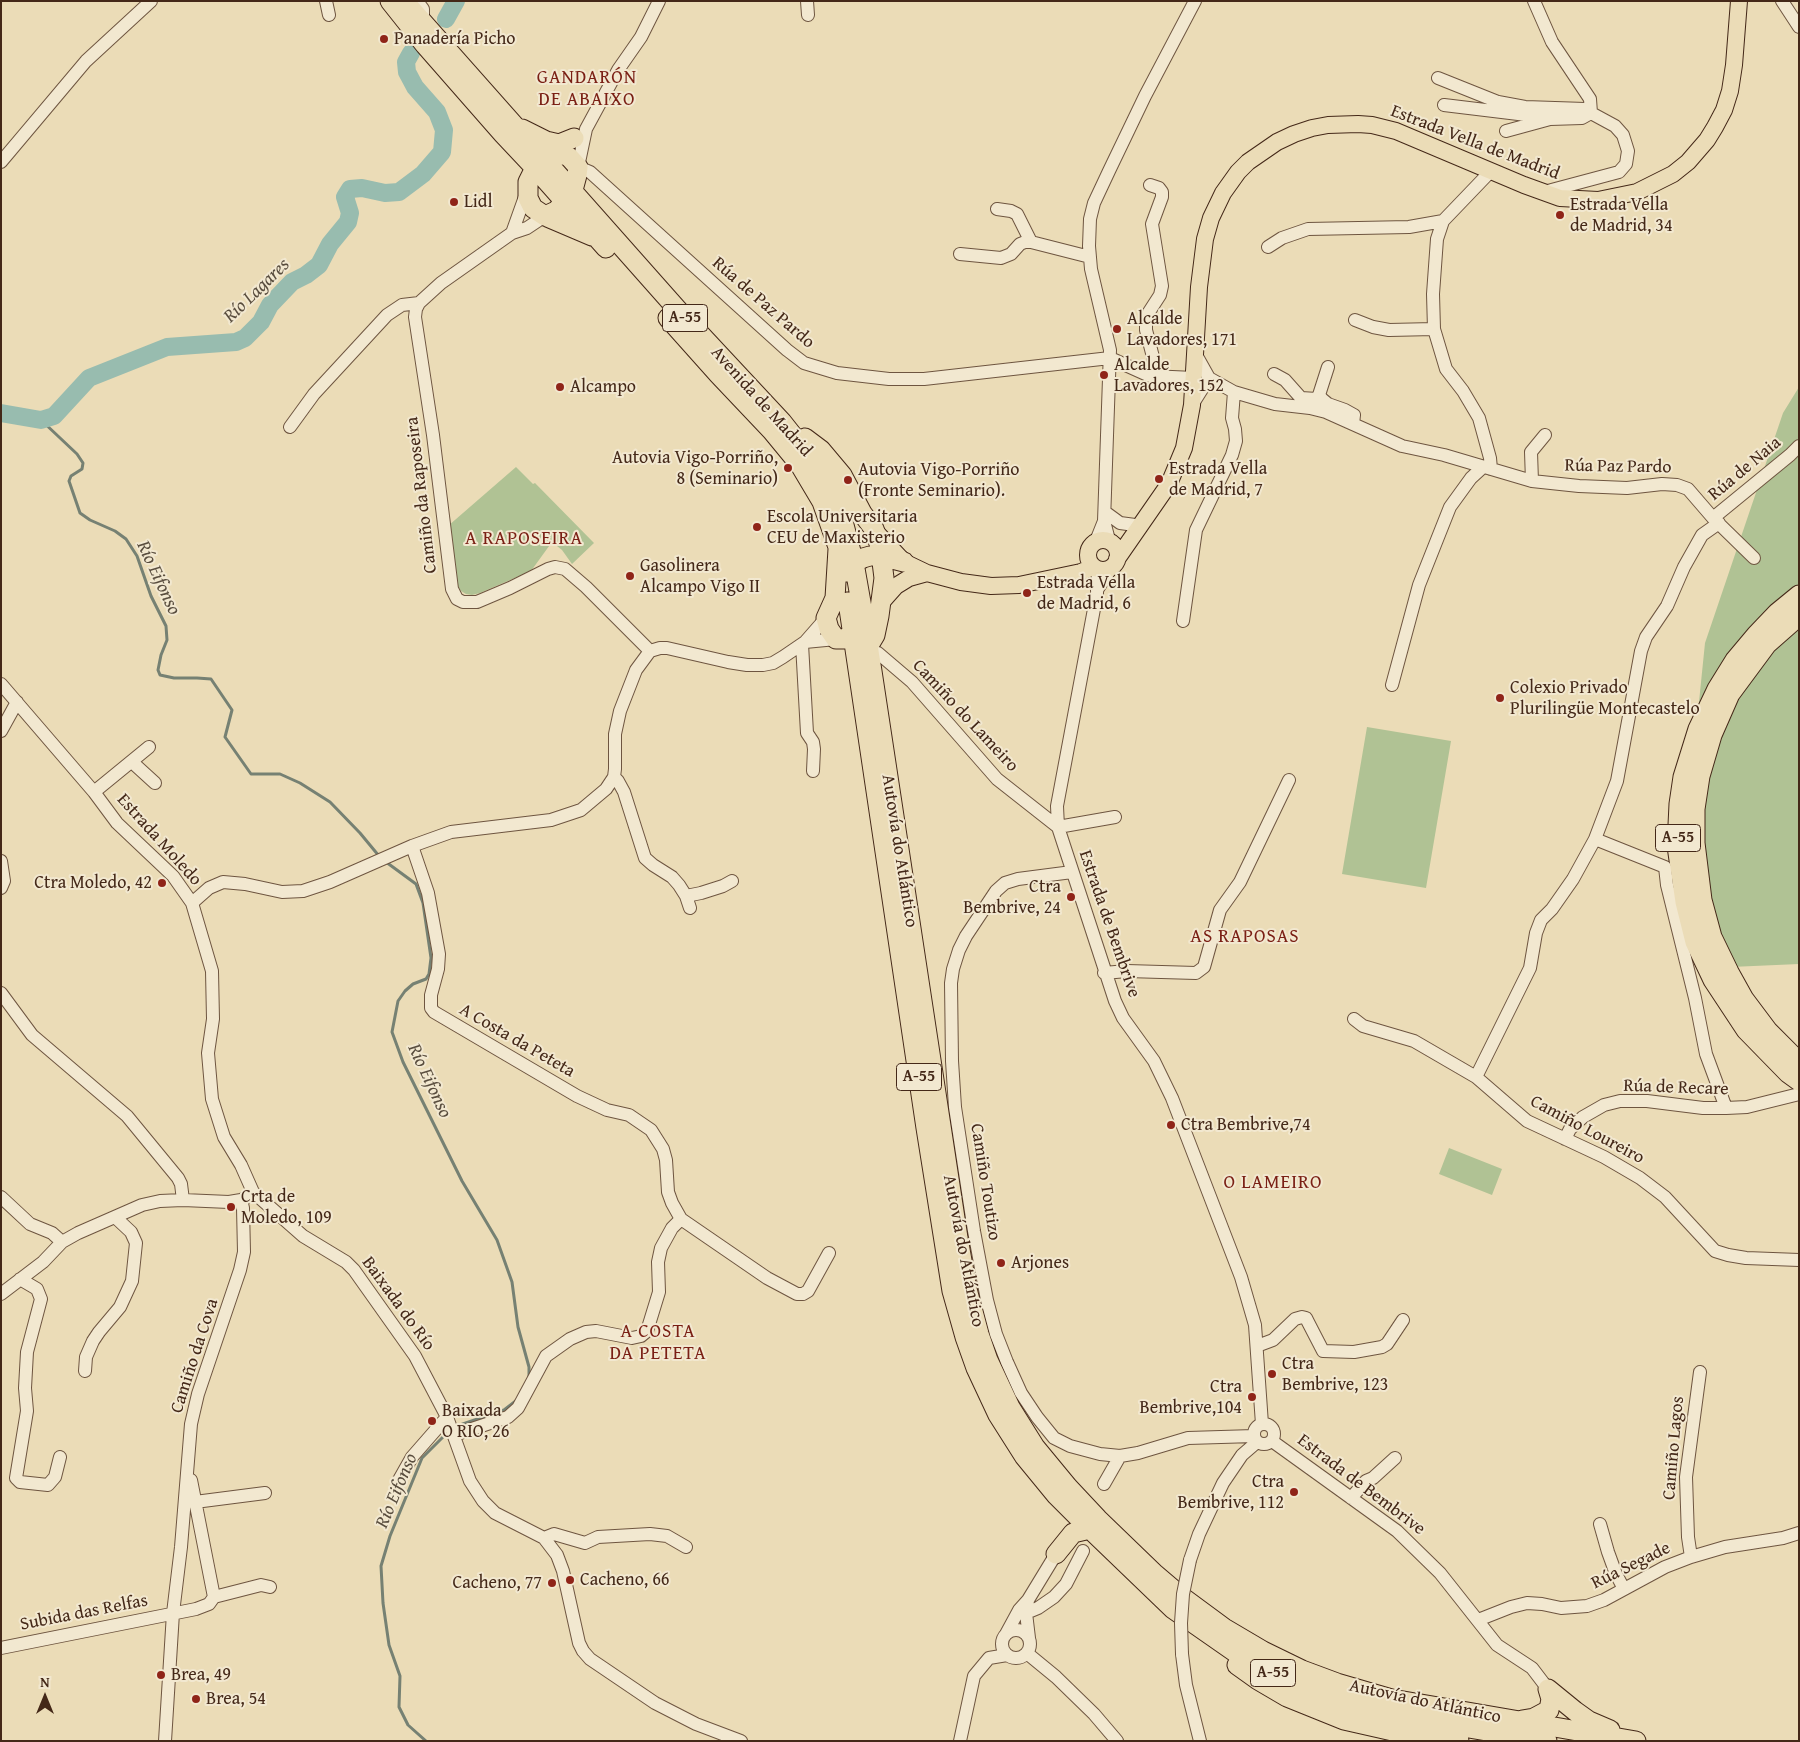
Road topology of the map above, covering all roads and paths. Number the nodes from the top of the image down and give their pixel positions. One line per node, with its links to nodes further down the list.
1 (151, 1): 23 (street)
2 (326, 1): 13 (street)
3 (390, 1): 20 (highway, Avenida de Madrid / A-55)
4 (404, 1): 14 (highway, Avenida de Madrid / A-55)
5 (417, 1): 14 (street)
6 (660, 1): 22 (street)
7 (807, 1): 12 (street)
8 (1195, 1): 36 (street)
9 (1534, 1): 18 (street)
10 (1739, 1): 27 (main road, Estrada Vella de Madrid)
11 (1782, 1): 15 (street)
12 (808, 14)
13 (329, 15)
14 (423, 21): 20 (highway, Avenida de Madrid / A-55)
15 (1799, 27)
16 (1438, 78): 18 (street)
17 (1444, 105): 19 (street)
18 (1591, 113): 19 (street); 27 (street)
19 (1550, 119): 21 (street)
20 (508, 130): 22 (highway, Avenida de Madrid / A-55); 22 (highway); 26 (highway)
21 (1506, 131)
22 (564, 161): 26 (highway); 29 (highway); 32 (highway, Avenida de Madrid / A-55); 40 (street, Rúa de Paz Pardo); 47 (highway, Avenida de Madrid / A-55)
23 (1, 162)
24 (1490, 172): 27 (main road, Estrada Vella de Madrid); 30 (street); 44 (main road, Estrada Vella de Madrid)
25 (1150, 185): 43 (street)
26 (527, 190): 29 (highway); 31 (street)
27 (1542, 193)
28 (997, 209): 33 (street)
29 (545, 216): 31 (street); 32 (highway)
30 (1443, 221): 34 (street); 39 (street)
31 (512, 233): 37 (street)
32 (598, 240): 58 (highway, Avenida de Madrid / A-55)
33 (1031, 242): 35 (street); 36 (street)
34 (1268, 247)
35 (960, 254)
36 (1090, 257): 40 (street)
37 (419, 302): 49 (street); 75 (street, Camiño da Raposeira)
38 (1355, 320): 39 (street)
39 (1434, 329): 52 (street)
40 (1110, 358): 43 (street); 54 (street)
41 (1328, 367): 46 (street)
42 (1274, 374): 46 (street)
43 (1155, 376): 44 (street)
44 (1202, 378): 45 (street, Rúa Paz Pardo); 56 (main road, Estrada Vella de Madrid)
45 (1234, 392): 48 (street, Rúa Paz Pardo); 71 (street)
46 (1322, 399): 48 (street)
47 (782, 422): 57 (highway); 63 (highway, Avenida de Madrid / A-55)
48 (1353, 424): 52 (street, Rúa Paz Pardo)
49 (290, 427)
50 (1545, 435): 53 (street)
51 (1799, 446): 55 (street, Rúa de Naia)
52 (1487, 468): 53 (street, Rúa Paz Pardo); 77 (street)
53 (1532, 480): 55 (street, Rúa Paz Pardo)
54 (1105, 517): 56 (street); 62 (street, Estrada de Bembrive)
55 (1716, 520): 60 (street, Rúa Paz Pardo); 89 (street, Rúa de Naia)
56 (1139, 523): 62 (main road, Estrada Vella de Madrid)
57 (874, 529): 59 (highway); 61 (main road)
58 (838, 547): 63 (highway, Avenida de Madrid / A-55); 67 (highway)
59 (881, 556): 61 (highway); 63 (highway); 68 (highway)
60 (1754, 558)
61 (904, 562): 64 (main road, Estrada Vella de Madrid)
62 (1100, 562): 65 (main road, Estrada Vella de Madrid); 65 (main road, Estrada Vella de Madrid); 88 (street, Estrada de Bembrive)
63 (849, 570): 67 (highway); 72 (highway, Avenida de Madrid / A-55)
64 (927, 573): 65 (main road, Estrada Vella de Madrid); 68 (main road)
65 (1055, 577)
66 (1799, 595): 101 (highway, A-55)
67 (835, 598): 70 (highway)
68 (880, 604): 72 (highway); 74 (highway)
69 (1799, 616): 102 (highway, A-55)
70 (826, 618): 72 (highway); 73 (street)
71 (1183, 621)
72 (851, 632): 73 (street); 74 (highway, Autovía do Atlántico / A-55); 138 (highway, Autovía do Atlántico / A-55)
73 (803, 643): 75 (street); 82 (street)
74 (868, 649): 88 (street, Camiño do Lameiro); 158 (highway, Autovía do Atlántico / A-55)
75 (650, 651): 83 (street)
76 (1, 684): 78 (street, Estrada Moledo)
77 (1392, 685)
78 (17, 702): 79 (street); 86 (street, Estrada Moledo)
79 (1, 731)
80 (149, 748): 81 (street)
81 (132, 762): 85 (street); 86 (street)
82 (813, 771)
83 (614, 777): 90 (street); 95 (street)
84 (1289, 780): 98 (street)
85 (154, 783)
86 (94, 792): 96 (street, Estrada Moledo)
87 (1115, 817): 88 (street)
88 (1058, 827): 92 (street, Estrada de Bembrive)
89 (1595, 839): 103 (street, Rúa de Naia); 106 (street)
90 (412, 846): 96 (street); 113 (street, A Costa da Peteta)
91 (1, 861): 94 (street)
92 (1072, 872): 98 (street, Estrada de Bembrive); 128 (street, Camiño Toutizo)
93 (732, 881): 95 (street)
94 (1, 888)
95 (686, 896): 97 (street)
96 (192, 903): 108 (street, Estrada Moledo)
97 (690, 908)
98 (1104, 973): 120 (street, Estrada de Bembrive)
99 (1, 993): 110 (street)
100 (1354, 1019): 103 (street, Camiño Loureiro)
101 (1746, 1030): 104 (highway, A-55); 105 (highway)
102 (1799, 1062)
103 (1476, 1077): 107 (street, Camiño Loureiro)
104 (1799, 1081)
105 (1799, 1094): 106 (street, Rúa de Recare)
106 (1726, 1108): 107 (street, Rúa de Recare)
107 (1565, 1138): 116 (street, Camiño Loureiro)
108 (253, 1192): 111 (street); 123 (street, Baixada do Río)
109 (1, 1196): 114 (street)
110 (183, 1200): 111 (street); 112 (street)
111 (241, 1200): 131 (street, Camiño da Cova)
112 (115, 1217): 114 (street); 121 (street)
113 (681, 1219): 115 (street); 125 (street)
114 (62, 1242): 117 (street)
115 (829, 1253)
116 (1799, 1260)
117 (20, 1279): 118 (street); 129 (street)
118 (1, 1294)
119 (1403, 1320): 120 (street)
120 (1257, 1346): 124 (street, Estrada de Bembrive)
121 (85, 1371)
122 (1700, 1372): 144 (street, Camiño Lagos)
123 (447, 1417): 125 (street, Baixada do Río); 132 (street)
124 (1262, 1424): 126 (street); 127 (street)
125 (453, 1433): 140 (street, Baixada do Río)
126 (1255, 1439): 127 (street); 128 (street, Camiño Toutizo); 164 (street, bridge)
127 (1272, 1441): 135 (street, Estrada de Bembrive)
128 (1120, 1456): 133 (street)
129 (60, 1457)
130 (1395, 1458): 135 (street)
131 (188, 1470): 136 (street); 149 (street, Camiño da Cova)
132 (399, 1480)
133 (1104, 1484)
134 (265, 1493): 136 (street)
135 (1351, 1498): 150 (street, Estrada de Bembrive)
136 (195, 1502): 147 (street)
137 (1600, 1524): 146 (street)
138 (1090, 1529): 143 (highway); 153 (highway, Autovía do Atlántico / A-55)
139 (1799, 1533): 144 (street, Rúa Segade)
140 (544, 1538): 141 (street); 161 (street)
141 (686, 1547)
142 (1083, 1550): 148 (street)
143 (1056, 1554): 148 (street)
144 (1691, 1557): 146 (street, Rúa Segade)
145 (270, 1587): 147 (street, Subida das Relfas)
146 (1624, 1589): 150 (street, Rúa Segade)
147 (214, 1597): 149 (street, Subida das Relfas)
148 (1027, 1606): 151 (street); 152 (street)
149 (173, 1613): 154 (street, Subida das Relfas); 160 (street, Camiño da Cova)
150 (1478, 1620): 157 (street, Estrada de Bembrive)
151 (1006, 1634): 152 (street); 156 (street)
152 (1029, 1638): 155 (street)
153 (1216, 1640): 165 (highway); 166 (highway, Autovía do Atlántico / A-55)
154 (1, 1648)
155 (1028, 1654): 156 (street); 163 (street)
156 (1006, 1655): 162 (street)
157 (1548, 1689): 158 (highway); 159 (highway)
158 (1516, 1721): 159 (highway, Autovía do Atlántico / A-55)
159 (1632, 1740): 167 (highway, Autovía do Atlántico / A-55)
160 (165, 1741)
161 (740, 1741)
162 (960, 1741)
163 (1117, 1741)
164 (1200, 1741)
165 (1460, 1741)
166 (1547, 1741)
167 (1636, 1741)

